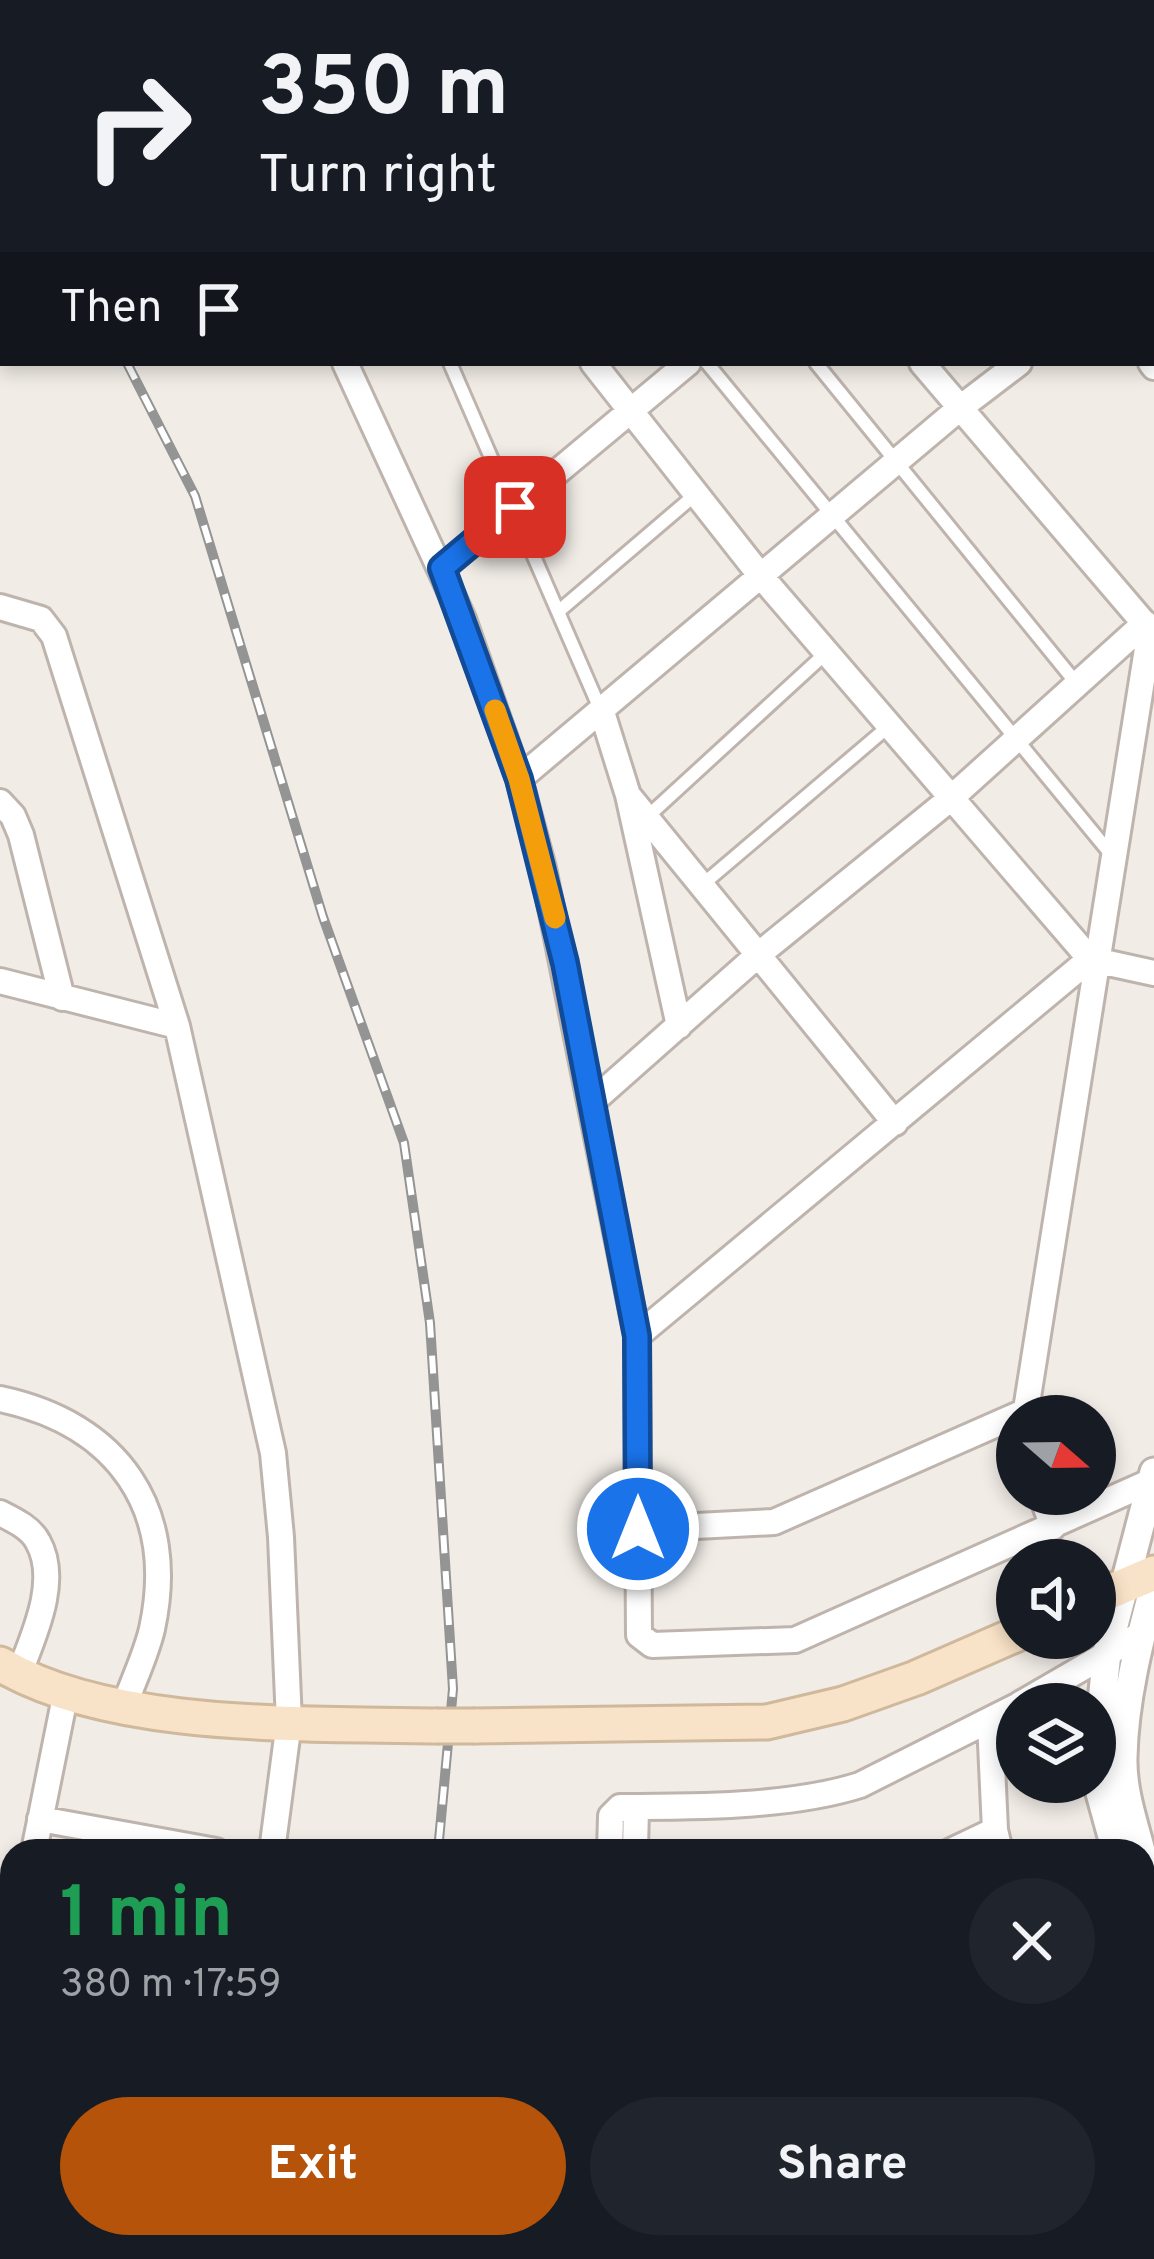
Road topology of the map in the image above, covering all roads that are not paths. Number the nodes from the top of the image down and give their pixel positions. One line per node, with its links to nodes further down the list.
1 (346, 366): 15 (street)
2 (451, 366): 13 (lane)
3 (594, 366): 10 (street)
4 (685, 366): 10 (street)
5 (709, 366): 14 (lane)
6 (817, 366): 11 (lane)
7 (925, 366): 9 (street)
8 (1015, 366): 9 (street)
9 (960, 408): 11 (street); 19 (street)
10 (631, 412): 12 (street); 13 (street)
11 (896, 462): 14 (street); 21 (lane)
12 (696, 494): 16 (street); 18 (lane)
13 (515, 507): 15 (street); 18 (lane)
14 (832, 515): 16 (street); 24 (lane)
15 (442, 568): 25 (street)
16 (760, 574): 20 (street); 22 (street)
17 (0, 607): 37 (street)
18 (559, 610): 22 (lane)
19 (1150, 625): 21 (street); 30 (street)
20 (826, 652): 23 (street); 29 (lane)
21 (1077, 684): 24 (street)
22 (602, 712): 25 (street); 26 (street)
23 (889, 726): 27 (street); 31 (lane)
24 (1015, 740): 27 (street); 30 (lane)
25 (519, 779): 39 (street)
26 (628, 796): 29 (street); 38 (street)
27 (950, 799): 32 (street); 33 (street)
28 (0, 802): 36 (street)
29 (646, 819): 31 (street)
30 (1115, 859): 33 (street)
31 (701, 886): 32 (street)
32 (758, 955): 38 (street); 40 (street)
33 (1095, 960): 34 (street); 40 (street); 42 (street)
34 (1154, 973)
35 (0, 980): 36 (street)
36 (62, 998): 37 (street)
37 (177, 1027): 62 (street)
38 (679, 1027): 39 (street)
39 (592, 1102): 41 (street)
40 (895, 1123): 41 (street)
41 (637, 1336): 49 (street)
42 (1028, 1395)
43 (0, 1399): 60 (street)
44 (996, 1426): 49 (street)
45 (1154, 1478): 48 (street); 50 (street)
46 (0, 1513): 57 (street)
47 (1049, 1515): 48 (street)
48 (1053, 1527): 49 (street)
49 (638, 1529)
50 (1132, 1586): 51 (street); 52 (street)
51 (1116, 1628)
52 (1141, 1634): 54 (street); 73 (street)
53 (996, 1643): 62 (main road, bridge)
54 (1116, 1647)
55 (1095, 1659): 58 (street)
56 (1106, 1659): 72 (street)
57 (10, 1669): 59 (main road)
58 (1056, 1683)
59 (66, 1692): 60 (main road); 65 (street)
60 (124, 1707): 62 (main road)
61 (996, 1718): 63 (street)
62 (290, 1722): 68 (street)
63 (990, 1722): 64 (street); 71 (street)
64 (636, 1807): 69 (street); 70 (street)
65 (40, 1819): 66 (street); 67 (street)
66 (36, 1839)
67 (116, 1839)
68 (274, 1839)
69 (611, 1839)
70 (635, 1839)
71 (998, 1839)
72 (1113, 1839)
73 (1138, 1839)

